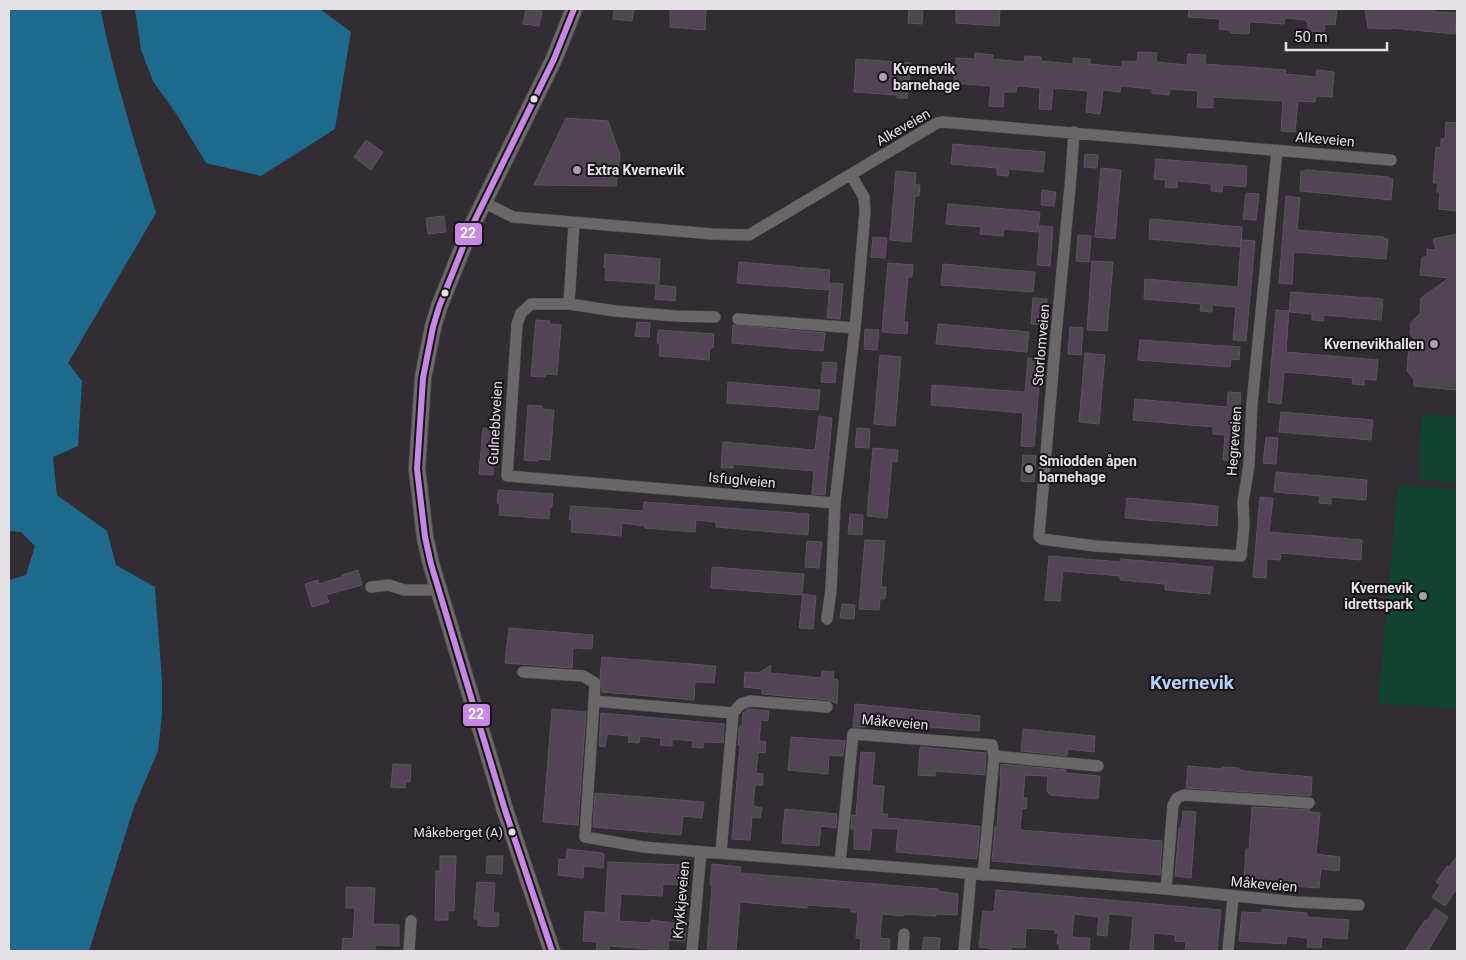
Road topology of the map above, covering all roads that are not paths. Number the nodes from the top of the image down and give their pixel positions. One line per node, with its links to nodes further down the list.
1 (574, 9): 6 (main road)
2 (1074, 132): 3 (street, Alkeveien); 5 (street, Alkeveien); 14 (street, Storlomveien)
3 (1277, 150): 4 (street, Alkeveien); 14 (street, Hegreveien)
4 (1391, 160)
5 (851, 175): 7 (street, Alkeveien); 11 (street)
6 (483, 202): 7 (street, Alkeveien); 16 (main road)
7 (574, 223): 8 (street)
8 (568, 304): 9 (street, Gulnebbveien); 12 (street, Gulnebbveien)
9 (716, 317)
10 (738, 319): 11 (street)
11 (855, 328): 13 (street)
12 (647, 487): 13 (street, Isfuglveien)
13 (836, 503): 17 (street)
14 (1062, 542)
15 (371, 587): 16 (street)
16 (440, 590): 35 (main road)
17 (827, 619)
18 (523, 672): 19 (street, Måkeveien)
19 (594, 702): 21 (street); 25 (street, Måkeveien)
20 (827, 707): 21 (street)
21 (732, 713): 26 (street)
22 (994, 756): 23 (street); 27 (street, Måkeveien); 28 (street)
23 (1098, 766)
24 (1309, 803): 29 (street)
25 (701, 852): 26 (street, Måkeveien); 36 (street, Krykkjeveien)
26 (721, 852): 27 (street, Måkeveien)
27 (840, 863): 28 (street, Måkeveien)
28 (977, 875): 29 (street, Måkeveien); 38 (street)
29 (1166, 890): 30 (street, Måkeveien)
30 (1233, 897): 31 (street, Måkeveien); 39 (street)
31 (1359, 905)
32 (411, 922): 34 (street)
33 (904, 934): 37 (street)
34 (409, 951)
35 (552, 951)
36 (692, 951)
37 (902, 951)
38 (964, 951)
39 (1228, 951)

